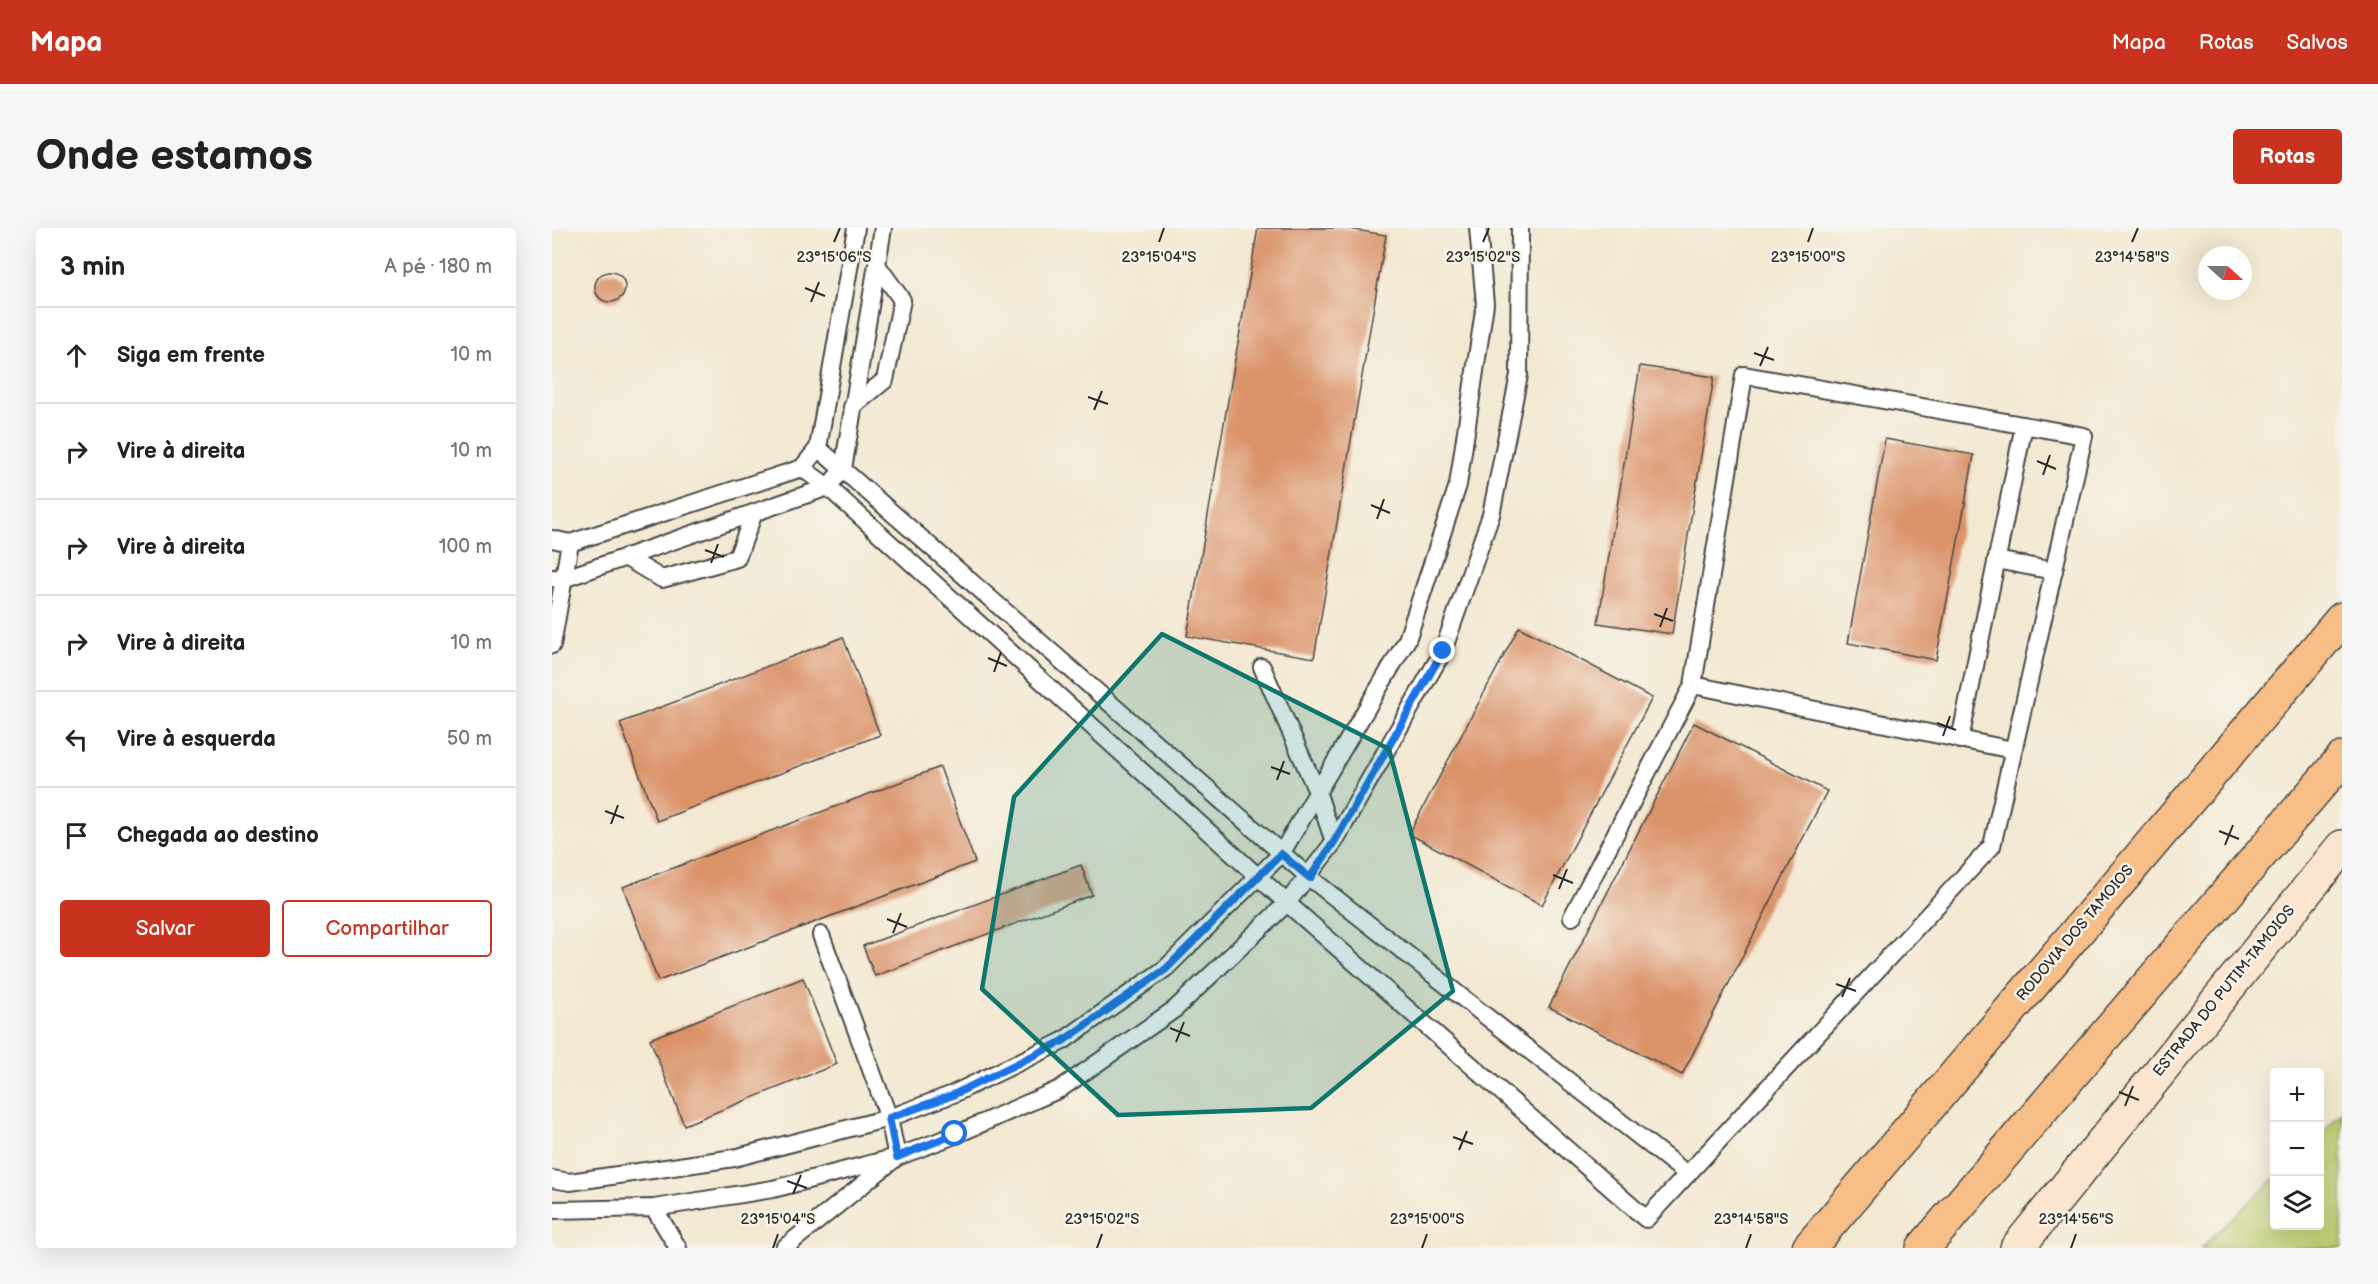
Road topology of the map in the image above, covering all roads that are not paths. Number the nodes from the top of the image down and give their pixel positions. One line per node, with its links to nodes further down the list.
1 (856, 228): 8 (lane)
2 (883, 228): 5 (lane)
3 (1478, 228): 26 (lane)
4 (1520, 228): 27 (lane)
5 (877, 265): 6 (lane); 6 (lane)
6 (852, 407): 10 (lane)
7 (2024, 425): 16 (lane); 17 (lane); 22 (lane)
8 (818, 448): 9 (lane); 10 (lane)
9 (802, 468): 11 (lane); 14 (lane)
10 (843, 469): 11 (lane); 29 (lane)
11 (828, 487): 12 (lane); 30 (lane)
12 (754, 513): 15 (lane); 15 (lane)
13 (552, 539): 14 (lane)
14 (570, 543): 18 (lane)
15 (625, 557): 18 (lane)
16 (1996, 560): 17 (lane); 23 (lane)
17 (2054, 571): 24 (lane)
18 (558, 578): 20 (lane)
19 (2342, 619): 43 (highway, RODOVIA DOS TAMOIOS)
20 (552, 645)
21 (1262, 667): 26 (lane)
22 (1693, 685): 23 (lane); 33 (lane)
23 (1960, 740): 24 (lane)
24 (2013, 750): 37 (lane)
25 (2342, 759): 44 (highway)
26 (1318, 794): 27 (lane); 29 (lane)
27 (1334, 842): 31 (lane)
28 (2342, 847): 45 (main road, ESTRADA DO PUTIM-TAMOIOS)
29 (1281, 854): 30 (lane); 31 (lane)
30 (1259, 877): 32 (lane); 35 (lane)
31 (1310, 878): 32 (lane); 37 (lane)
32 (1287, 903): 36 (lane); 37 (lane)
33 (1572, 918)
34 (821, 935): 35 (lane)
35 (889, 1118): 36 (lane); 38 (lane)
36 (897, 1157): 39 (lane); 42 (lane)
37 (1687, 1174)
38 (552, 1179)
39 (654, 1208): 40 (lane); 41 (lane)
40 (552, 1210)
41 (678, 1248)
42 (784, 1248)
43 (1809, 1248)
44 (1923, 1248)
45 (2017, 1248)

